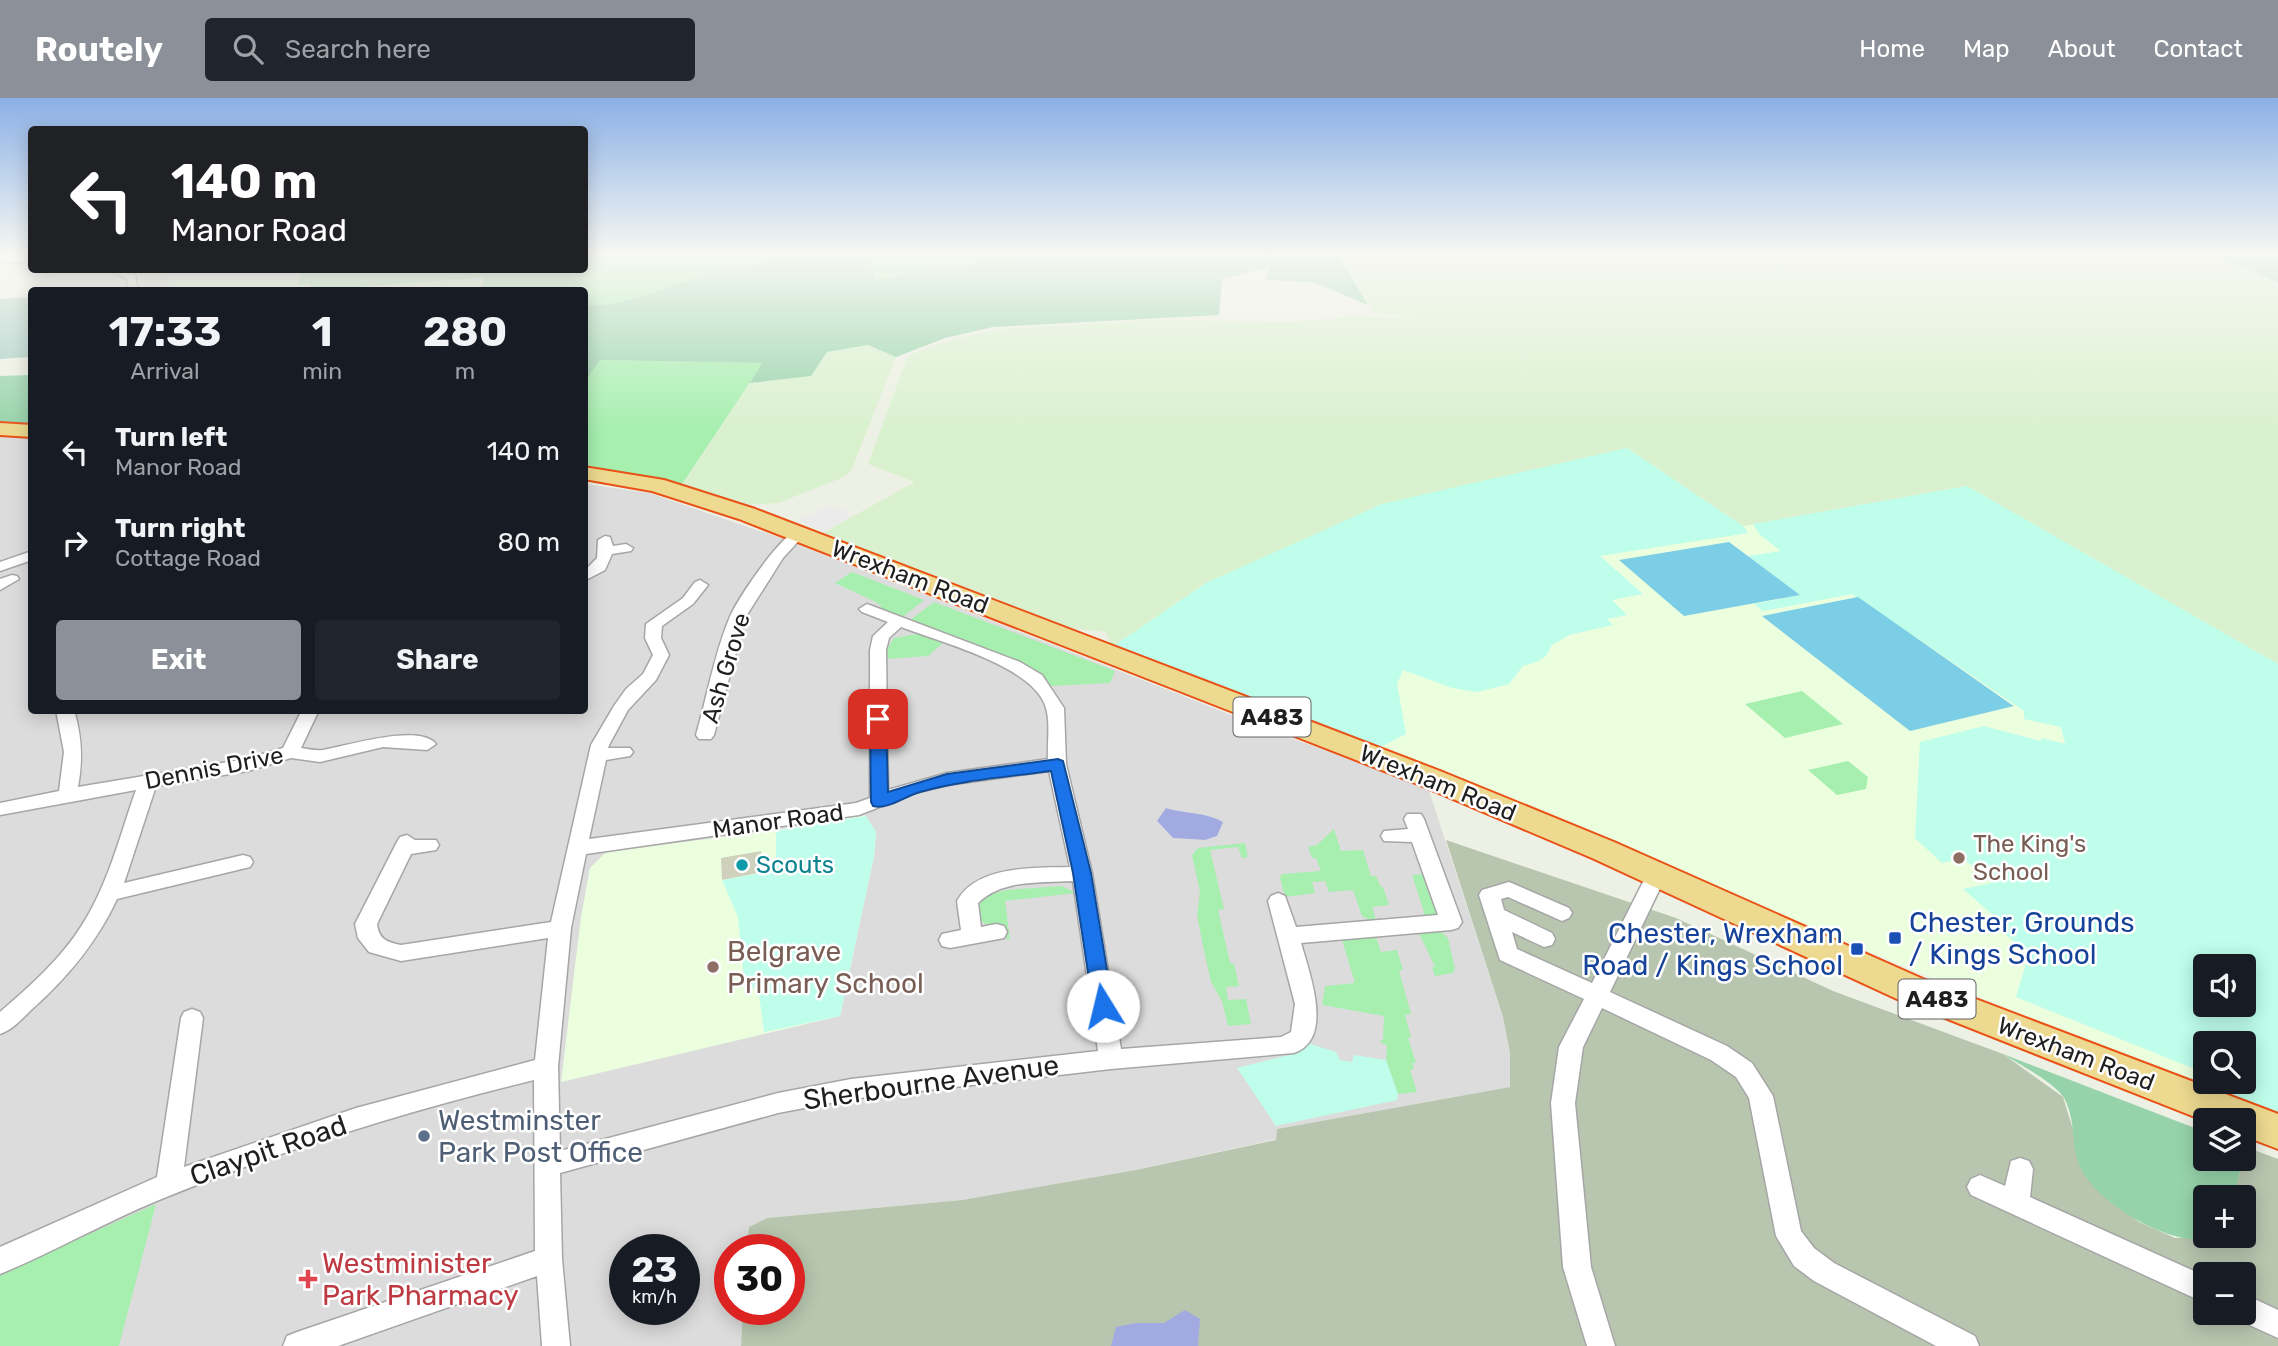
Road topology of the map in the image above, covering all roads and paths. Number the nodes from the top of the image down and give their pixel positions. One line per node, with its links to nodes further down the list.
1 (0, 429): 2 (highway)
2 (28, 431)
3 (588, 474): 4 (highway, Wrexham Road / A483)
4 (798, 534): 14 (street, Ash Grove); 29 (highway, Wrexham Road / A483)
5 (626, 548): 8 (street)
6 (28, 556): 7 (street)
7 (0, 567)
8 (588, 574)
9 (703, 590): 18 (street)
10 (866, 610): 11 (street)
11 (899, 621): 19 (street); 22 (street)
12 (66, 714): 21 (street)
13 (309, 714): 16 (street)
14 (705, 735)
15 (431, 745): 16 (street, Dennis Drive)
16 (290, 752): 20 (street, Dennis Drive)
17 (624, 752): 18 (street)
18 (598, 755): 26 (street)
19 (1058, 764): 22 (street, Manor Road); 28 (street)
20 (148, 782): 21 (street, Dennis Drive); 30 (street)
21 (67, 795): 23 (street, Dennis Drive)
22 (879, 802): 26 (street, Manor Road)
23 (0, 809)
24 (1391, 836): 37 (street)
25 (429, 845): 34 (street)
26 (577, 848): 34 (street)
27 (230, 870): 30 (street)
28 (1082, 873): 36 (street); 43 (street)
29 (1657, 874): 40 (street); 45 (highway, Wrexham Road / A483)
30 (108, 894): 42 (street)
31 (1278, 901): 37 (street, Sherbourne Avenue)
32 (1562, 912): 33 (street)
33 (1496, 915): 38 (street); 40 (street)
34 (560, 928): 44 (street)
35 (996, 932): 36 (street)
36 (972, 936): 39 (street)
37 (1288, 936): 43 (street, Sherbourne Avenue)
38 (1544, 939)
39 (950, 940)
40 (1598, 997): 58 (street); 59 (street)
41 (191, 1018): 48 (street)
42 (0, 1026)
43 (1111, 1059): 46 (street, Sherbourne Avenue)
44 (546, 1067): 46 (street); 48 (street, Claypit Road)
45 (2278, 1132)
46 (546, 1166): 51 (street)
47 (2020, 1169): 50 (street)
48 (169, 1184): 52 (street, Claypit Road)
49 (1980, 1187): 50 (street)
50 (2016, 1203): 53 (street)
51 (549, 1259): 56 (street); 57 (street)
52 (0, 1261)
53 (2193, 1284)
54 (2256, 1314): 55 (street)
55 (2278, 1324)
56 (297, 1346)
57 (556, 1346)
58 (1601, 1346)
59 (1965, 1346)

